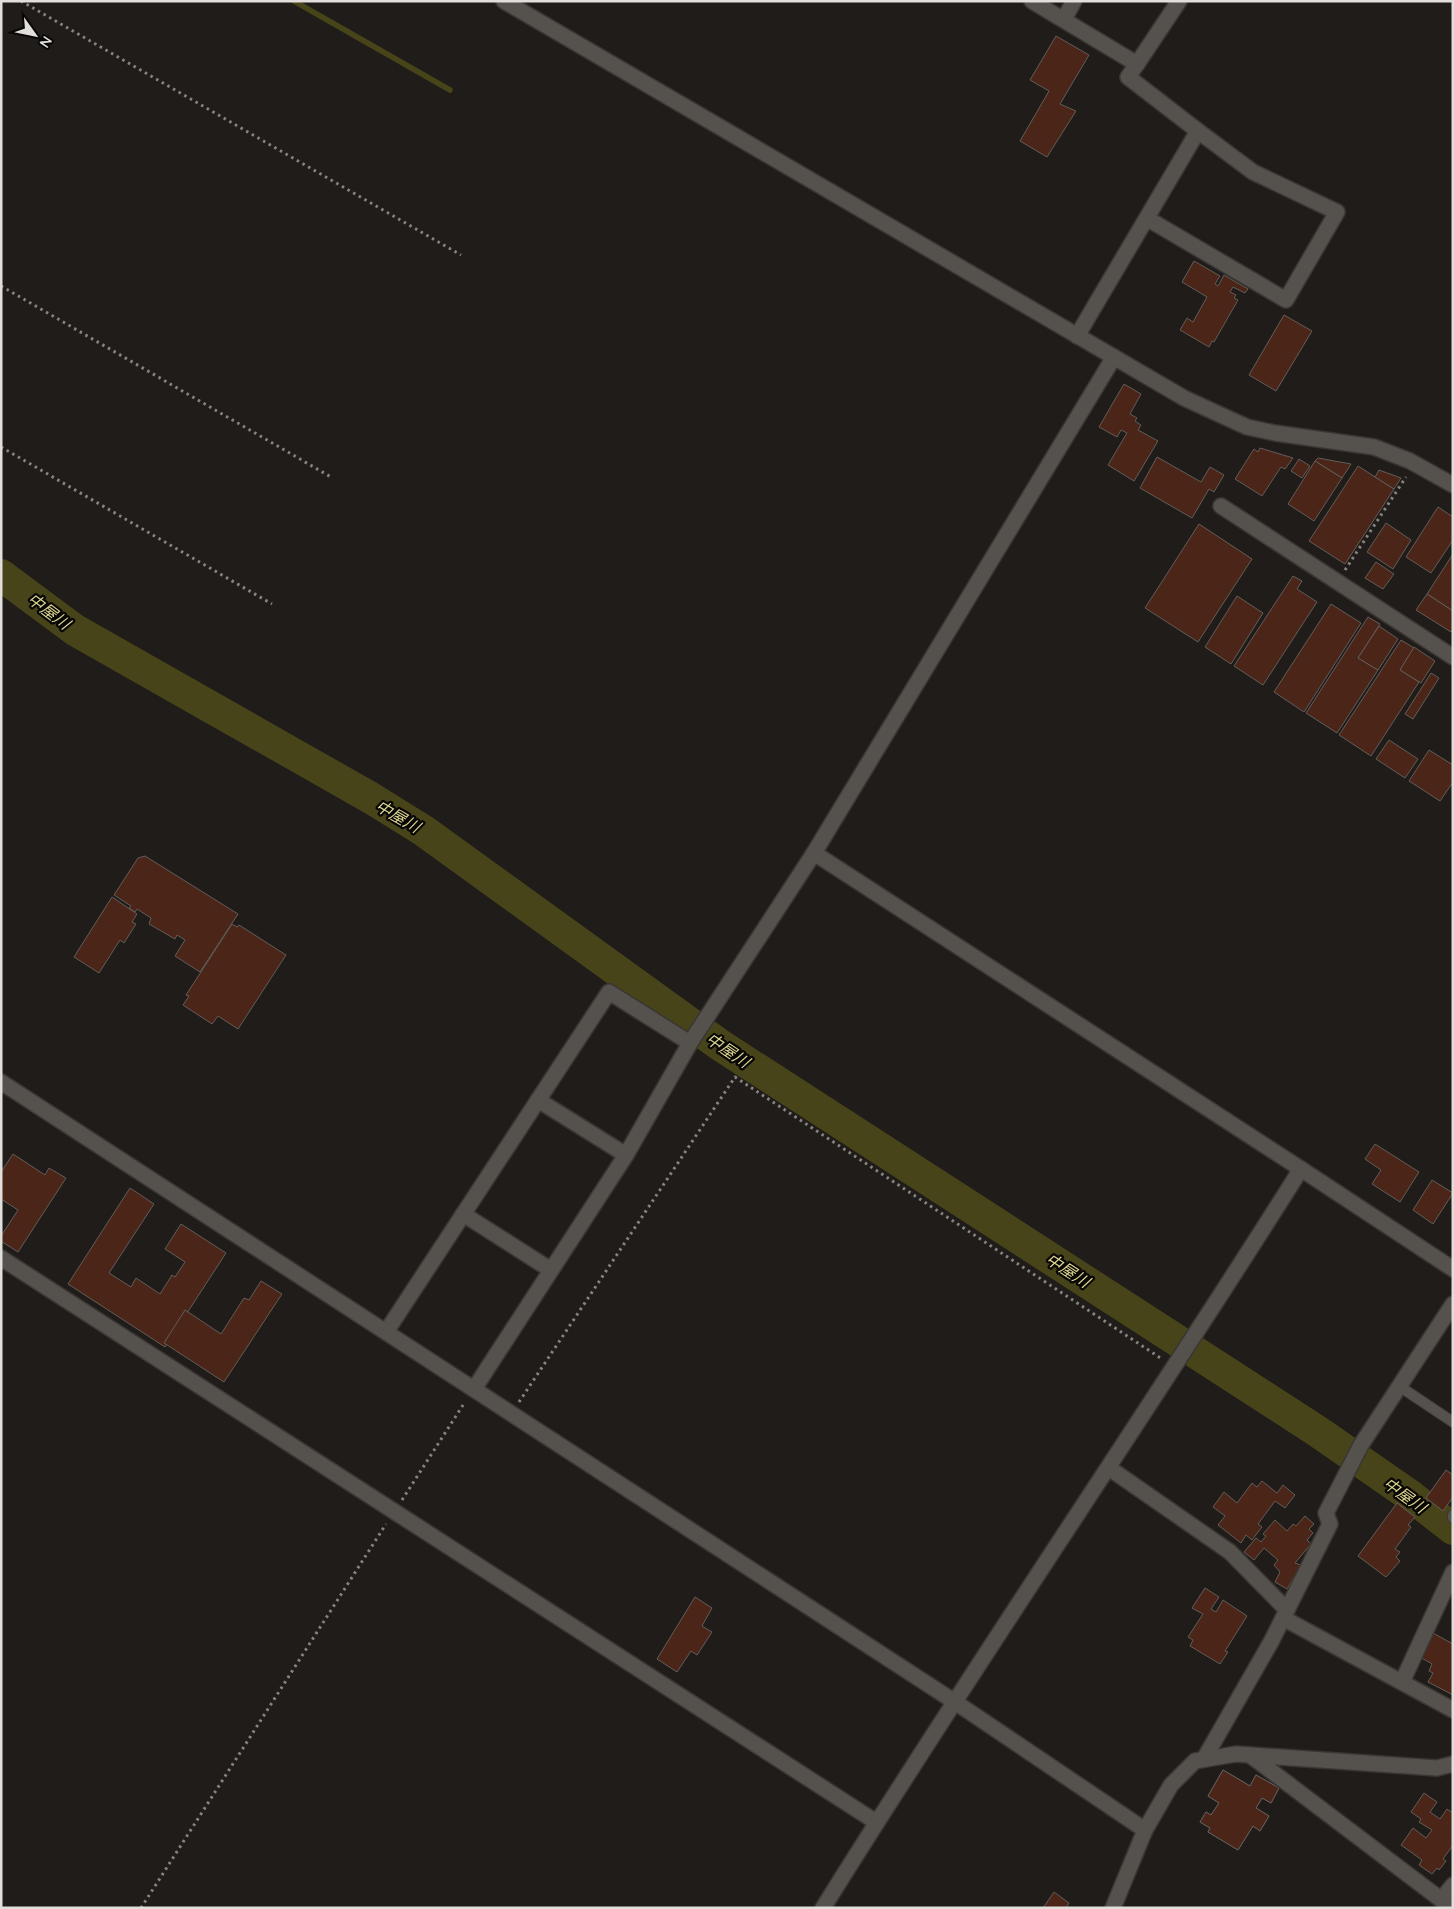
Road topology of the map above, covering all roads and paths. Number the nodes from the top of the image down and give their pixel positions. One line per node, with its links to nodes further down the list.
1 (21, 1): 10 (path)
2 (504, 1): 12 (street)
3 (1032, 1): 6 (street)
4 (1074, 1): 6 (street)
5 (1179, 1): 7 (street)
6 (1064, 18): 7 (street)
7 (1137, 64): 8 (street)
8 (1198, 131): 9 (street); 9 (street)
9 (1148, 219): 12 (street)
10 (461, 256)
11 (1, 286): 16 (path)
12 (1077, 336): 13 (street)
13 (1114, 357): 15 (street); 22 (street)
14 (1, 447): 20 (path)
15 (1415, 464): 17 (street); 19 (path)
16 (331, 477)
17 (1453, 485)
18 (1221, 506): 19 (street)
19 (1337, 582): 21 (street)
20 (272, 604)
21 (1453, 657)
22 (814, 853): 23 (street); 27 (street)
23 (692, 1040): 25 (street); 26 (street)
24 (1, 1082): 33 (street)
25 (538, 1100): 26 (street); 28 (street)
26 (626, 1155): 31 (street)
27 (1301, 1169): 30 (street); 34 (street)
28 (463, 1214): 31 (street); 33 (street)
29 (1, 1258): 40 (street)
30 (1453, 1269)
31 (551, 1270): 36 (street)
32 (1453, 1304): 35 (street)
33 (386, 1332): 36 (street)
34 (1179, 1362): 37 (path); 39 (street)
35 (1399, 1386): 38 (lane); 42 (street)
36 (474, 1389): 37 (street); 40 (path)
37 (511, 1413): 44 (street)
38 (1453, 1422)
39 (1109, 1468): 42 (street); 44 (street)
40 (395, 1511): 49 (street); 53 (path)
41 (1453, 1572): 43 (street)
42 (1285, 1614): 43 (street); 47 (street)
43 (1402, 1682): 45 (street)
44 (955, 1702): 49 (street); 50 (street)
45 (1453, 1710)
46 (1250, 1755): 47 (street); 48 (street); 52 (street)
47 (1204, 1759): 50 (street)
48 (1453, 1764)
49 (876, 1822): 54 (street)
50 (1145, 1830): 55 (street)
51 (1453, 1885): 52 (street)
52 (1447, 1903)
53 (141, 1908)
54 (823, 1908)
55 (1113, 1908)

